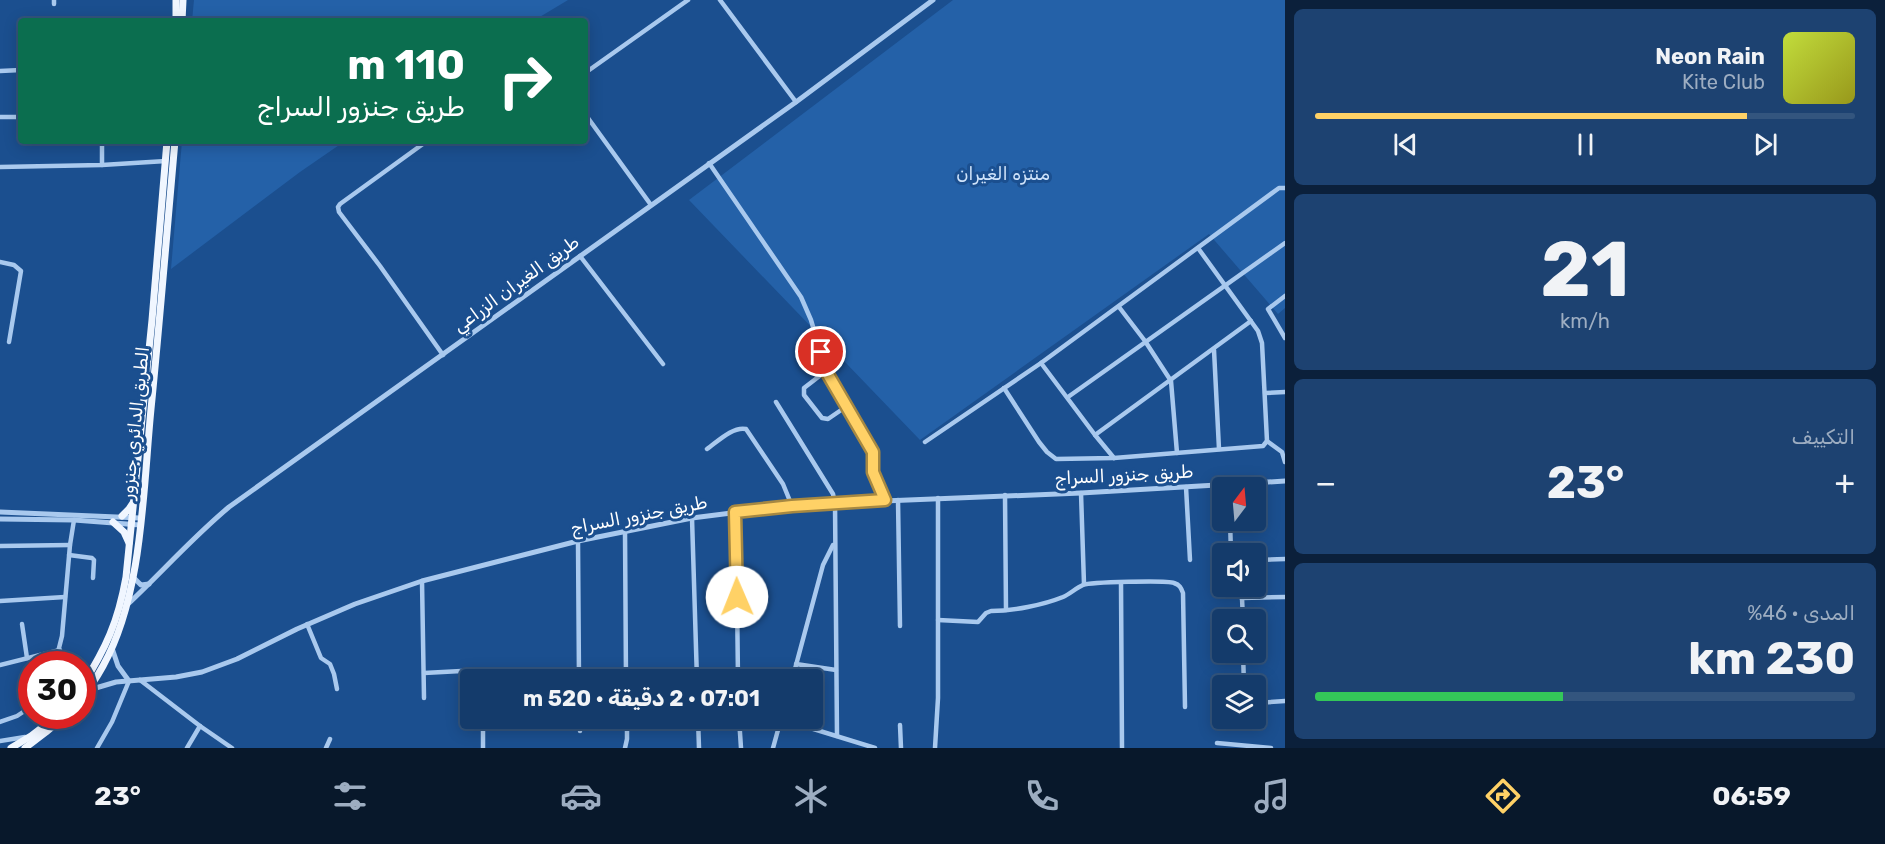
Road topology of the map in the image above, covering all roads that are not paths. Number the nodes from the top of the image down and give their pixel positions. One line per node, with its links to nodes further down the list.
1 (176, 0): 6 (main road)
2 (183, 0): 7 (main road)
3 (688, 0): 10 (street)
4 (720, 0): 11 (street)
5 (933, 0): 11 (street, طريق الغيران الزراعي)
6 (176, 18)
7 (182, 18)
8 (0, 70): 9 (street)
9 (18, 70)
10 (588, 71)
11 (796, 102): 20 (street, طريق الغيران الزراعي)
12 (0, 117): 13 (street)
13 (18, 117)
14 (588, 118): 24 (street)
15 (102, 144): 21 (street)
16 (168, 144): 19 (main road, الطريق الدائري جنزور)
17 (174, 144): 76 (main road, الطريق الدائري جنزور)
18 (423, 144): 37 (street)
19 (166, 161): 21 (street); 67 (main road, الطريق الدائري جنزور)
20 (709, 163): 24 (street, طريق الغيران الزراعي); 40 (street)
21 (102, 165): 22 (street)
22 (0, 169)
23 (1285, 188): 26 (street)
24 (651, 205): 27 (street, طريق الغيران الزراعي)
25 (1285, 243): 29 (street)
26 (1198, 248): 29 (street); 31 (street)
27 (580, 256): 37 (street, طريق الغيران الزراعي); 39 (street)
28 (0, 262): 35 (street)
29 (1224, 285): 32 (street); 34 (street)
30 (1285, 296): 33 (street)
31 (1119, 306): 34 (street); 38 (street)
32 (1251, 321): 36 (street); 44 (street)
33 (1285, 338)
34 (1145, 341): 41 (street); 45 (street)
35 (9, 342)
36 (1214, 350): 41 (street); 54 (street)
37 (443, 355): 92 (street, طريق الغيران الزراعي)
38 (1041, 363): 42 (street); 45 (street)
39 (663, 364)
40 (826, 371): 47 (street); 47 (street)
41 (1171, 381): 48 (street); 55 (street)
42 (1004, 388): 50 (street); 56 (street)
43 (1285, 392): 44 (street)
44 (1265, 393): 49 (street)
45 (1068, 397): 48 (street)
46 (776, 402): 68 (street)
47 (847, 406): 65 (street)
48 (1095, 435): 56 (street)
49 (1267, 441): 51 (street); 54 (street)
50 (925, 442)
51 (1277, 447): 52 (street); 57 (street)
52 (1285, 447)
53 (707, 449): 69 (street)
54 (1219, 449): 55 (street)
55 (1177, 453): 56 (street)
56 (1114, 458)
57 (1285, 462)
58 (1285, 481): 59 (street, طريق جنزور السراج)
59 (1266, 483)
60 (1212, 486): 61 (street, طريق جنزور السراج)
61 (1186, 487): 62 (street, طريق جنزور السراج); 86 (street)
62 (1081, 493): 63 (street, طريق جنزور السراج); 93 (street)
63 (1005, 495): 64 (street, طريق جنزور السراج); 101 (street)
64 (938, 498): 66 (street, طريق جنزور السراج); 102 (street)
65 (885, 500): 66 (street, طريق جنزور السراج); 68 (street, طريق جنزور السراج)
66 (898, 500): 105 (street)
67 (134, 501): 72 (main road); 76 (main road, الطريق الدائري جنزور)
68 (835, 503): 69 (street, طريق جنزور السراج); 80 (street)
69 (792, 506): 71 (street, طريق جنزور السراج)
70 (0, 512): 72 (street)
71 (735, 512): 73 (street, طريق جنزور السراج); 117 (street)
72 (122, 516): 76 (street)
73 (692, 518): 78 (street, طريق جنزور السراج); 116 (street)
74 (0, 519): 75 (street)
75 (74, 520): 77 (street); 81 (street)
76 (136, 521): 77 (street); 82 (main road, الطريق الدائري جنزور); 88 (main road, الطريق الدائري جنزور)
77 (113, 522): 82 (main road)
78 (625, 531): 79 (street, طريق جنزور السراج); 115 (street)
79 (578, 541): 90 (street, طريق جنزور السراج); 114 (street)
80 (835, 542): 111 (street); 119 (street)
81 (70, 545): 83 (street); 84 (street)
82 (130, 545): 113 (main road, الطريق الدائري جنزور)
83 (0, 546)
84 (69, 555): 89 (street); 94 (street)
85 (1285, 559): 87 (street)
86 (1190, 560)
87 (1266, 560)
88 (133, 577): 92 (street); 99 (main road, الطريق الدائري جنزور)
89 (93, 578)
90 (422, 580): 104 (street, طريق جنزور السراج); 122 (street)
91 (1121, 583): 93 (street); 130 (street); 162 (street)
92 (151, 584): 99 (street, طريق الغيران الزراعي)
93 (1084, 584): 101 (street)
94 (65, 597): 98 (street); 107 (street)
95 (1242, 597): 100 (street)
96 (1266, 597): 97 (street)
97 (1285, 597)
98 (0, 601)
99 (128, 604): 106 (main road, الطريق الدائري جنزور)
100 (1243, 609)
101 (1006, 610): 102 (street)
102 (938, 620): 161 (street)
103 (22, 624): 108 (street)
104 (307, 624): 123 (street, طريق جنزور السراج); 126 (street)
105 (900, 627)
106 (112, 648): 121 (main road, الطريق الدائري جنزور); 124 (street)
107 (60, 650): 109 (street)
108 (26, 651)
109 (55, 651)
110 (18, 660): 112 (street)
111 (796, 663): 118 (street); 119 (street)
112 (0, 665)
113 (96, 667)
114 (579, 669)
115 (626, 669)
116 (697, 669)
117 (738, 669)
118 (795, 669)
119 (836, 670): 144 (street)
120 (460, 671): 122 (street)
121 (96, 673)
122 (424, 673): 127 (street)
123 (140, 680): 124 (street, طريق جنزور السراج); 134 (street)
124 (129, 681): 125 (street, طريق جنزور السراج); 150 (street)
125 (96, 686)
126 (336, 689)
127 (424, 698)
128 (1285, 701): 129 (street)
129 (1266, 702)
130 (1185, 706)
131 (18, 715): 132 (street)
132 (0, 722)
133 (900, 725): 160 (street)
134 (200, 726): 151 (street); 152 (street)
135 (39, 729): 143 (main road)
136 (49, 729): 149 (main road)
137 (483, 729): 154 (street)
138 (627, 729): 155 (street)
139 (698, 729): 156 (street)
140 (740, 729): 157 (street)
141 (778, 729): 158 (street)
142 (814, 729): 144 (street)
143 (30, 736): 146 (street); 148 (main road)
144 (837, 736): 159 (street)
145 (330, 739): 153 (street)
146 (0, 741)
147 (1217, 743): 163 (street)
148 (11, 748)
149 (25, 748)
150 (97, 748)
151 (187, 748)
152 (232, 748)
153 (326, 748)
154 (483, 748)
155 (624, 748)
156 (699, 748)
157 (741, 748)
158 (773, 748)
159 (875, 748)
160 (901, 748)
161 (935, 748)
162 (1122, 748)
163 (1271, 748)

